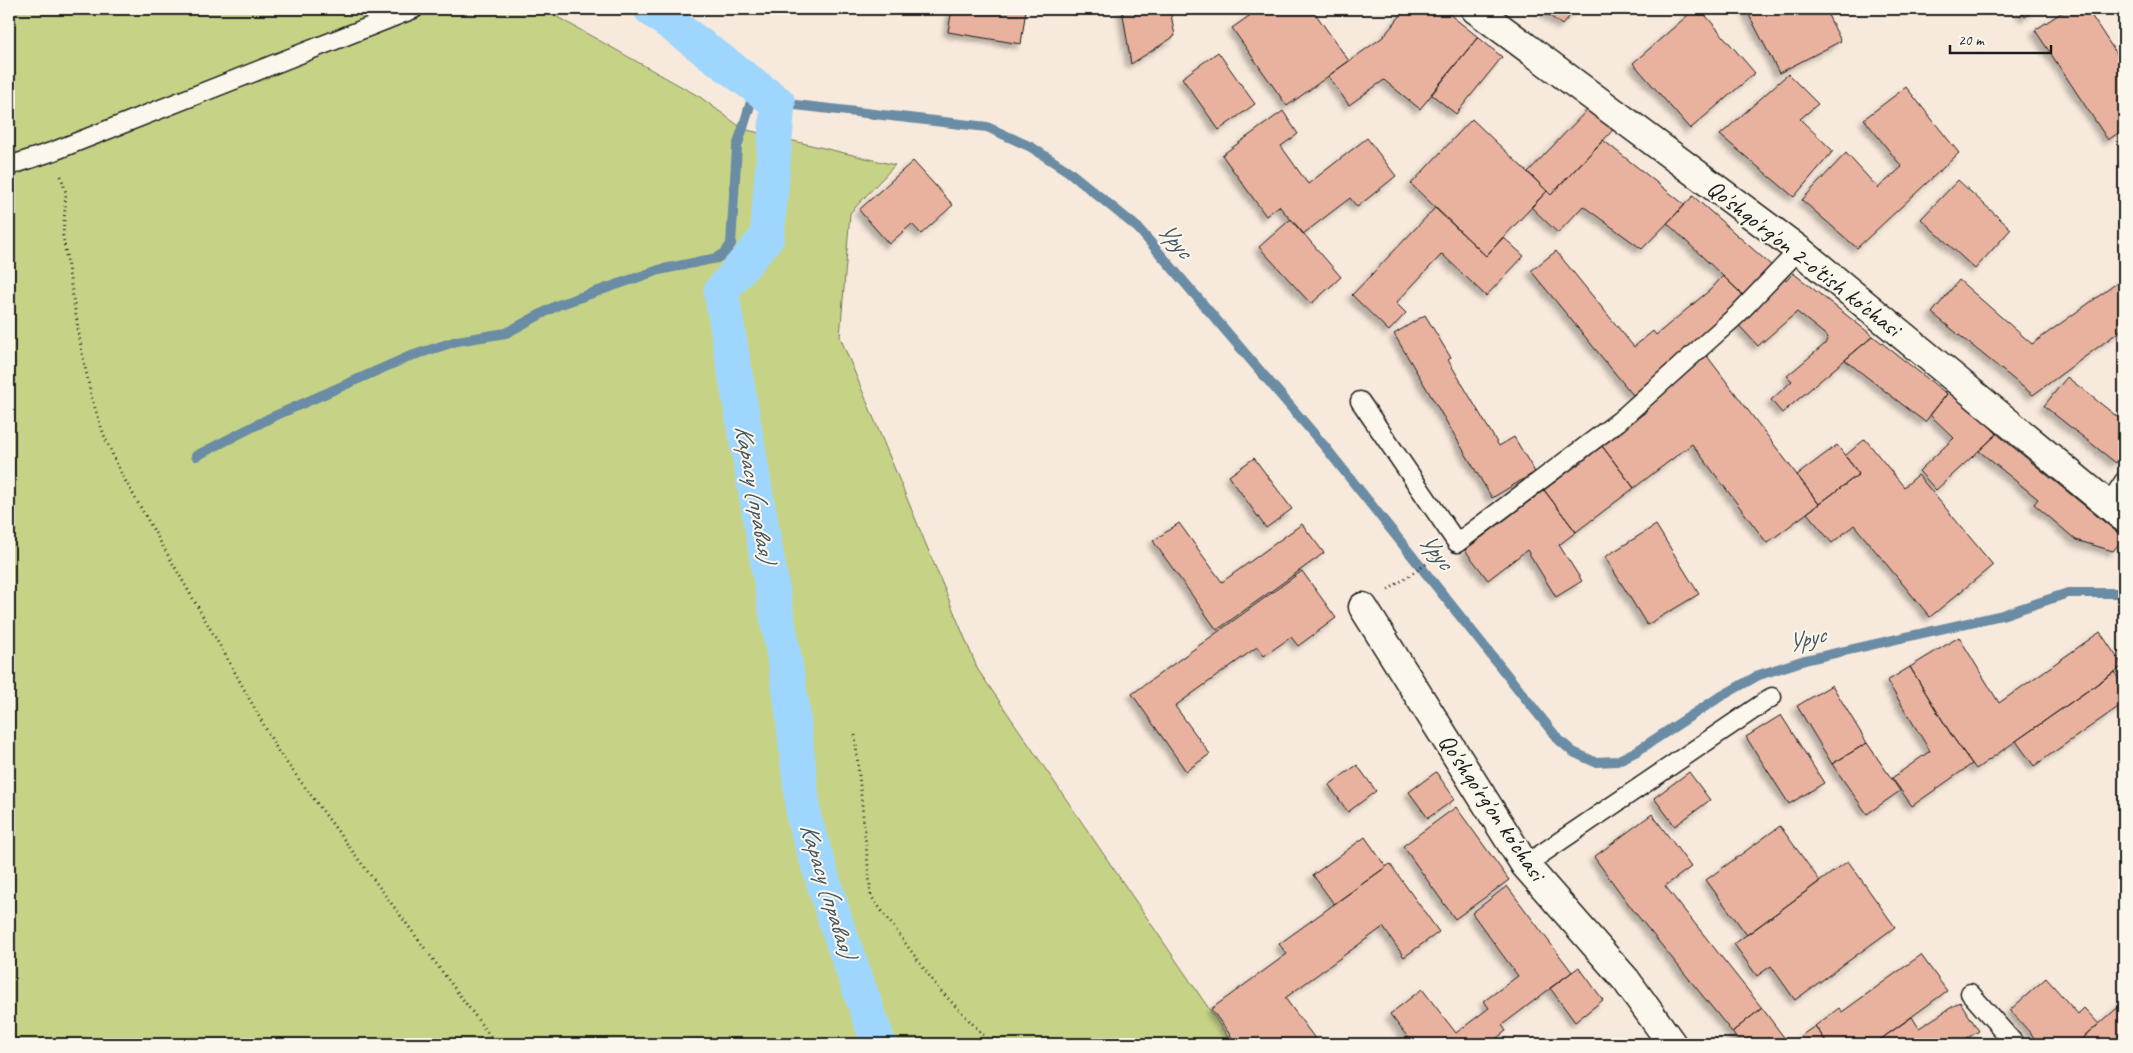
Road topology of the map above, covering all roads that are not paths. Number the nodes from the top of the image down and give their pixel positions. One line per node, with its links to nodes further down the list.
1 (414, 9): 3 (lane)
2 (1475, 9): 4 (street, Qo'shqo'rg'on 2-o'tish ko'chasi)
3 (9, 166)
4 (1799, 250): 5 (lane); 7 (street, Qo'shqo'rg'on 2-o'tish ko'chasi)
5 (1360, 401)
6 (2124, 481): 7 (lane)
7 (2116, 511)
8 (1363, 607): 10 (street, Qo'shqo'rg'on ko'chasi)
9 (1772, 697): 10 (lane)
10 (1525, 865): 12 (street, Qo'shqo'rg'on ko'chasi)
11 (1970, 993): 13 (lane)
12 (1672, 1044)
13 (2015, 1044)

